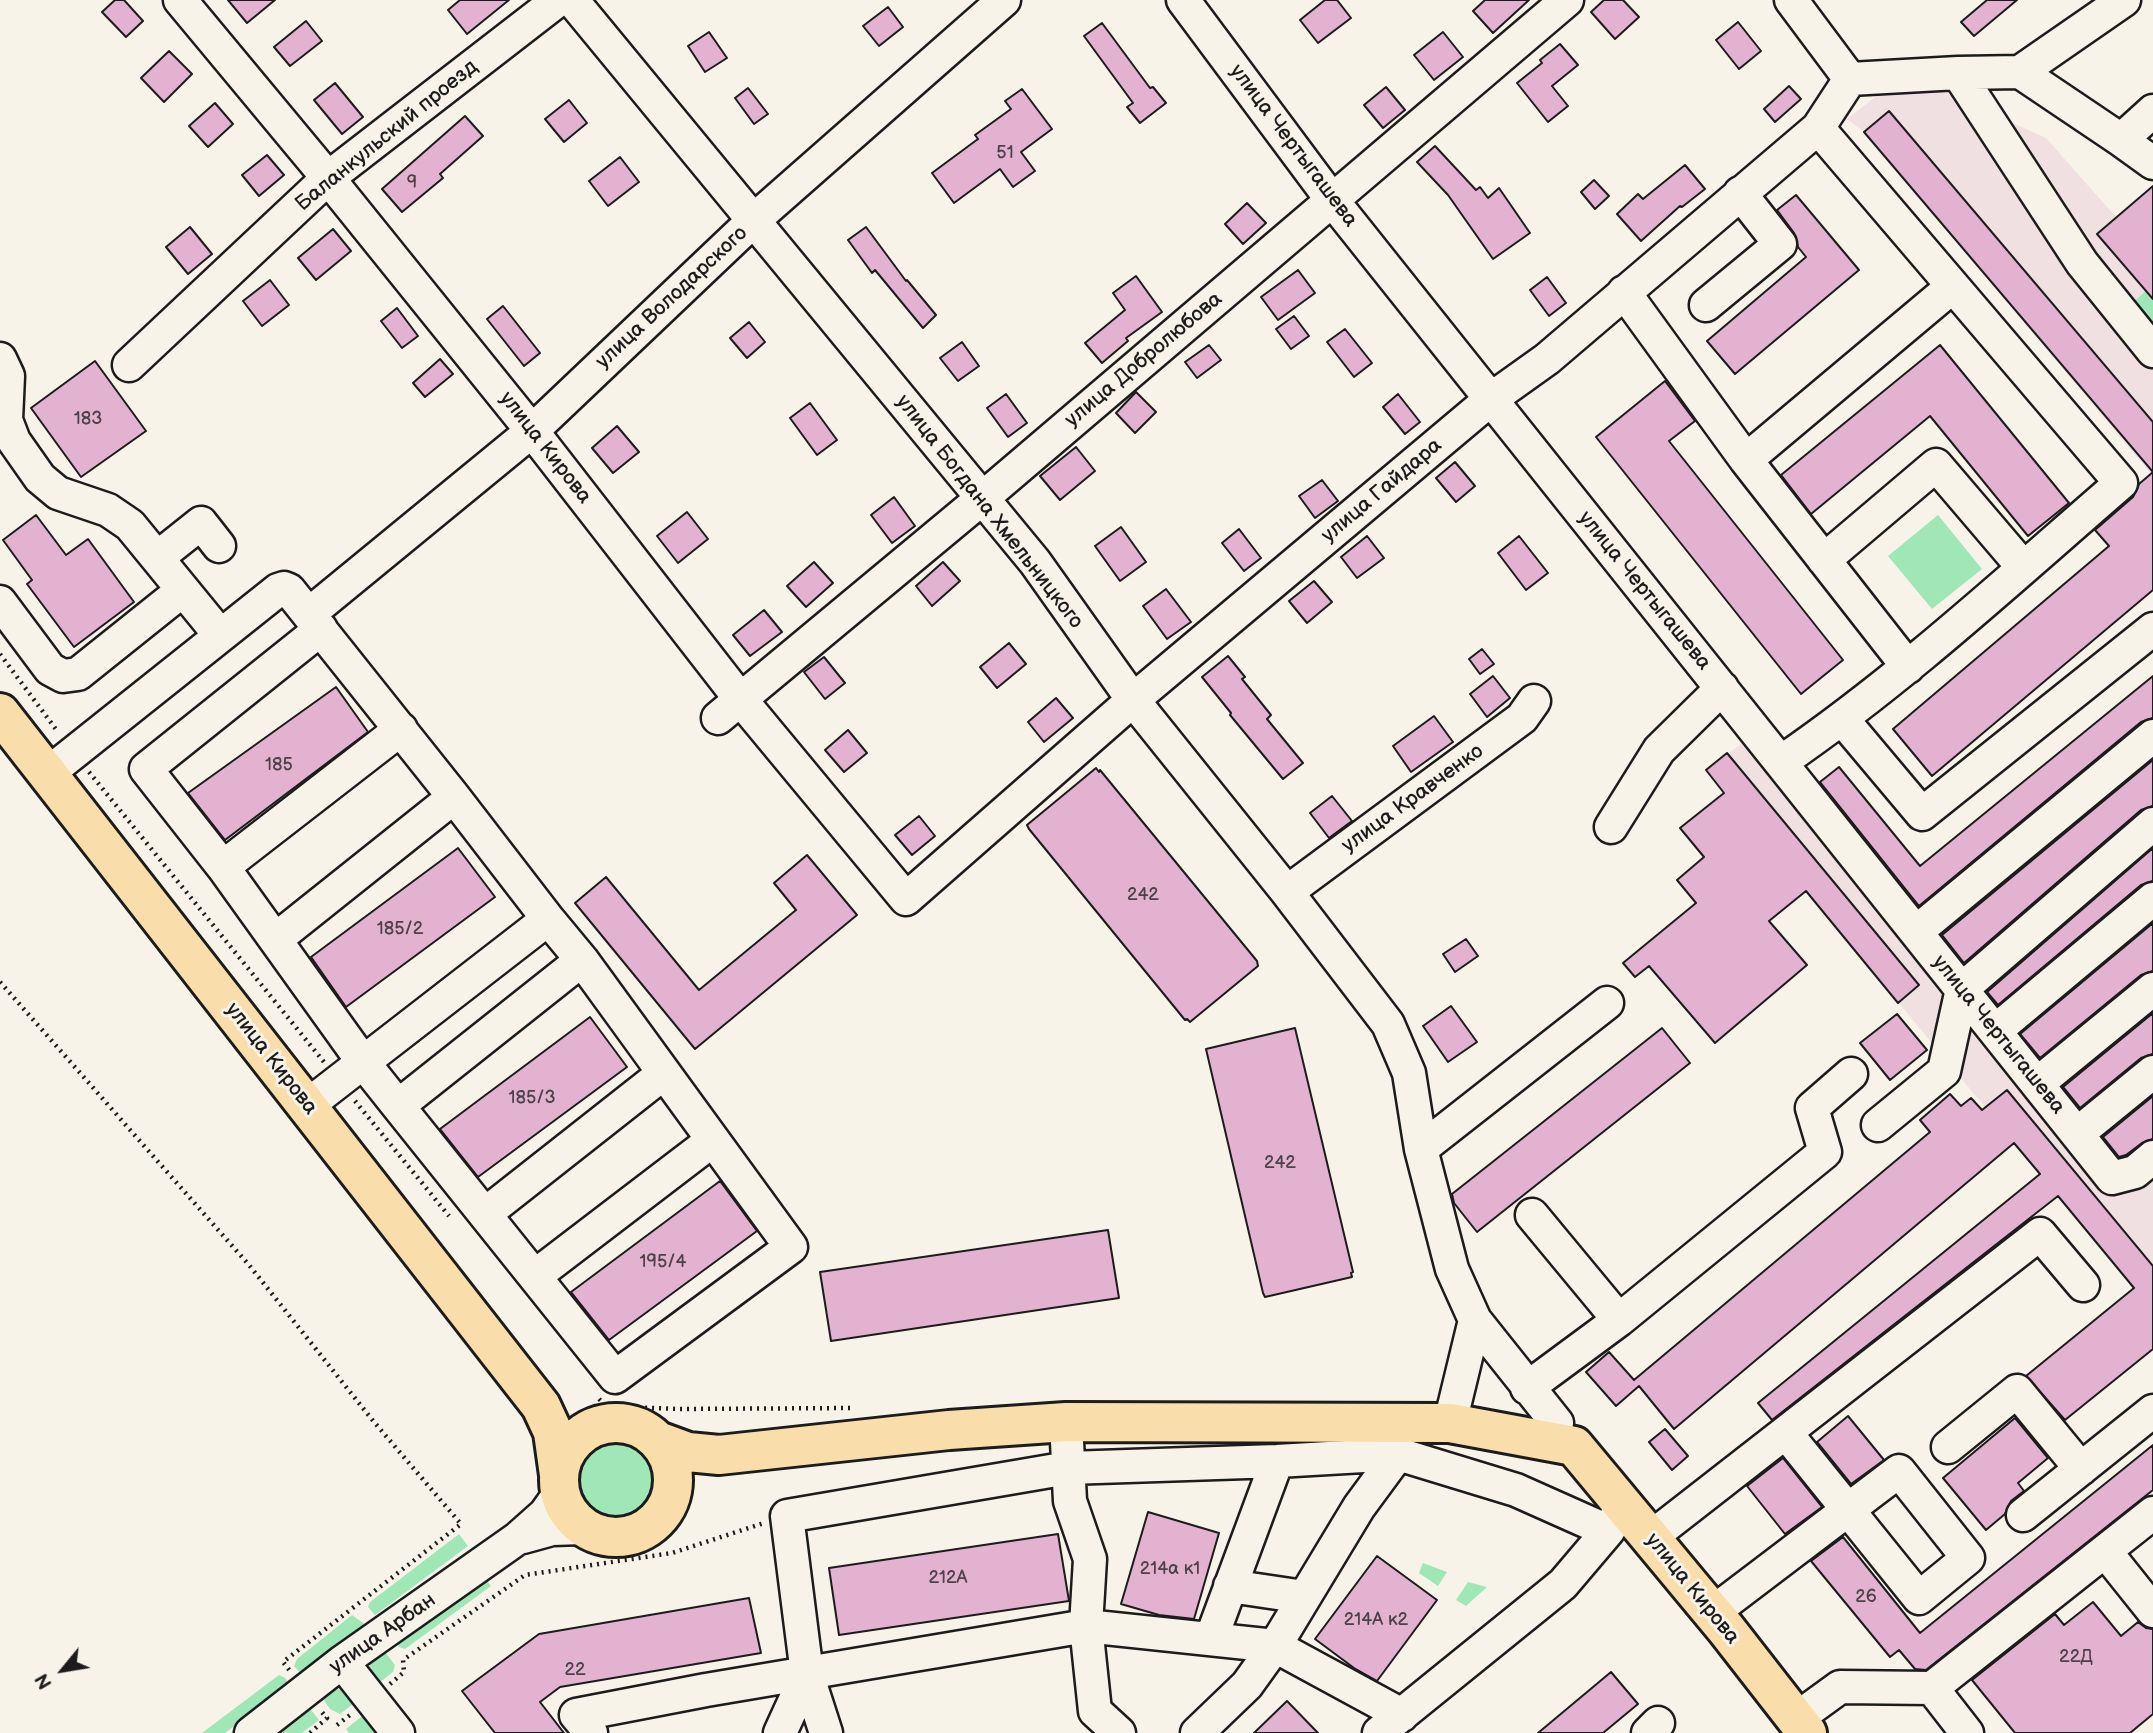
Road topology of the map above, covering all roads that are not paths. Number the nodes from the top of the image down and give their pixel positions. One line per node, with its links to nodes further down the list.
1 (180, 0): 16 (street, улица Кирова)
2 (558, 0): 16 (street, Баланкульский проезд)
3 (572, 0): 19 (street, улица Богдана Хмельницкого)
4 (1004, 0): 19 (street, улица Володарского)
5 (1182, 0): 18 (street, улица Чертыгашева)
6 (1567, 0): 18 (street, улица Добролюбова)
7 (1791, 0): 11 (street)
8 (2124, 0): 9 (street)
9 (2021, 72): 10 (street); 14 (street)
10 (1958, 73): 11 (street); 23 (street)
11 (1850, 79): 13 (street, улица Гайдара)
12 (2153, 111): 14 (street)
13 (1818, 128): 17 (street, улица Гайдара); 20 (street)
14 (2121, 140): 15 (street)
15 (2153, 163)
16 (328, 178): 25 (street, Баланкульский проезд); 27 (street, улица Кирова)
17 (1740, 193): 21 (street, улица Гайдара); 22 (street)
18 (1332, 200): 26 (street, улица Чертыгашева); 29 (street, улица Добролюбова)
19 (754, 220): 27 (street, улица Володарского); 29 (street, улица Богдана Хмельницкого)
20 (1952, 287): 28 (street); 33 (street)
21 (1624, 292): 26 (street, улица Гайдара); 28 (street)
22 (1706, 305)
23 (2153, 351)
24 (0, 359): 31 (street)
25 (129, 365)
26 (1491, 399): 40 (street, улица Чертыгашева); 41 (street, улица Гайдара)
27 (532, 431): 36 (street, улица Володарского); 43 (street, улица Кирова)
28 (1746, 460): 32 (street)
29 (982, 499): 41 (street, улица Богдана Хмельницкого); 43 (street, улица Добролюбова)
30 (219, 546): 31 (street)
31 (158, 558): 34 (street)
32 (1824, 559): 33 (street); 39 (street)
33 (2023, 567): 39 (street)
34 (183, 590): 35 (street); 38 (street)
35 (0, 601)
36 (315, 622): 38 (street); 46 (street); 53 (street, улица Володарского)
37 (2153, 629): 45 (street)
38 (220, 635): 49 (street)
39 (1908, 667): 45 (street)
40 (1722, 688): 48 (street, улица Чертыгашева); 52 (street)
41 (1133, 700): 54 (street, улица Богдана Хмельницкого); 55 (street, улица Гайдара)
42 (1534, 701): 54 (street, улица Кравченко)
43 (730, 709): 55 (street, улица Кирова)
44 (0, 713): 49 (main road, улица Кирова)
45 (1843, 720): 48 (street)
46 (401, 729): 50 (street); 53 (street)
47 (2153, 736): 58 (street)
48 (1781, 762): 58 (street, улица Чертыгашева)
49 (60, 764): 69 (main road, улица Кирова)
50 (454, 797): 57 (street); 59 (street)
51 (2153, 824): 61 (street)
52 (1611, 827)
53 (223, 867): 59 (street)
54 (1287, 892): 74 (street, улица Богдана Хмельницкого)
55 (906, 899)
56 (2153, 899): 64 (street)
57 (548, 919): 60 (street); 65 (street)
58 (1916, 932): 61 (street, улица Чертыгашева)
59 (276, 939): 65 (street)
60 (598, 982): 70 (street); 73 (street); 76 (street)
61 (1962, 989): 64 (street, улица Чертыгашева); 71 (street)
62 (2153, 989): 68 (street)
63 (1606, 1003): 74 (street)
64 (1995, 1031): 68 (street, улица Чертыгашева)
65 (351, 1071): 69 (street); 70 (street)
66 (2153, 1072): 72 (street)
67 (1850, 1074): 81 (street)
68 (2037, 1084): 72 (street, улица Чертыгашева)
69 (308, 1105): 83 (main road, улица Кирова)
70 (398, 1106): 76 (street)
71 (1878, 1125)
72 (2077, 1134): 75 (street, улица Чертыгашева)
73 (713, 1140): 78 (street); 78 (street)
74 (1421, 1149): 80 (street)
75 (2138, 1175)
76 (485, 1214): 78 (street)
77 (1532, 1215): 81 (street)
78 (535, 1276)
79 (2083, 1284): 88 (street)
80 (1475, 1320): 82 (street); 87 (street)
81 (1619, 1320): 82 (street)
82 (1527, 1388): 89 (street)
83 (541, 1406): 84 (main road); 97 (main road)
84 (593, 1410): 90 (main road); 97 (main road)
85 (2153, 1411): 96 (street)
86 (1066, 1422): 87 (main road); 93 (main road); 95 (street)
87 (1450, 1423): 89 (main road)
88 (1786, 1433): 104 (street); 109 (street)
89 (1566, 1435): 101 (main road, улица Кирова)
90 (659, 1441): 93 (main road); 98 (main road)
91 (1948, 1447): 96 (street)
92 (1398, 1454): 94 (street); 101 (street); 107 (street)
93 (719, 1455): 98 (main road)
94 (1277, 1461): 95 (street); 106 (street)
95 (1068, 1468): 110 (street); 114 (street)
96 (2081, 1469): 100 (street)
97 (559, 1484): 102 (main road); 103 (street)
98 (672, 1492): 102 (main road)
99 (2153, 1513): 105 (street)
100 (2023, 1515)
101 (1616, 1518): 104 (main road, улица Кирова); 117 (street)
102 (583, 1528): 103 (street)
103 (518, 1538): 113 (street, улица Арбан)
104 (1650, 1538): 109 (main road, улица Кирова)
105 (2105, 1551): 108 (street); 115 (street)
106 (1230, 1586): 107 (street); 111 (street)
107 (1304, 1597): 112 (street)
108 (2153, 1611)
109 (1712, 1613): 118 (main road, улица Кирова)
110 (1086, 1626): 111 (street); 114 (street); 116 (street)
111 (1211, 1639): 112 (street)
112 (1275, 1646): 117 (street); 125 (street)
113 (342, 1662): 119 (street, улица Арбан); 120 (street)
114 (807, 1674): 121 (street); 122 (street); 123 (street)
115 (1932, 1688): 118 (street); 126 (street)
116 (1087, 1722): 124 (street)
117 (1390, 1724)
118 (1801, 1726)
119 (251, 1733)
120 (398, 1733)
121 (590, 1733)
122 (780, 1733)
123 (827, 1733)
124 (1119, 1733)
125 (1197, 1733)
126 (1967, 1733)

